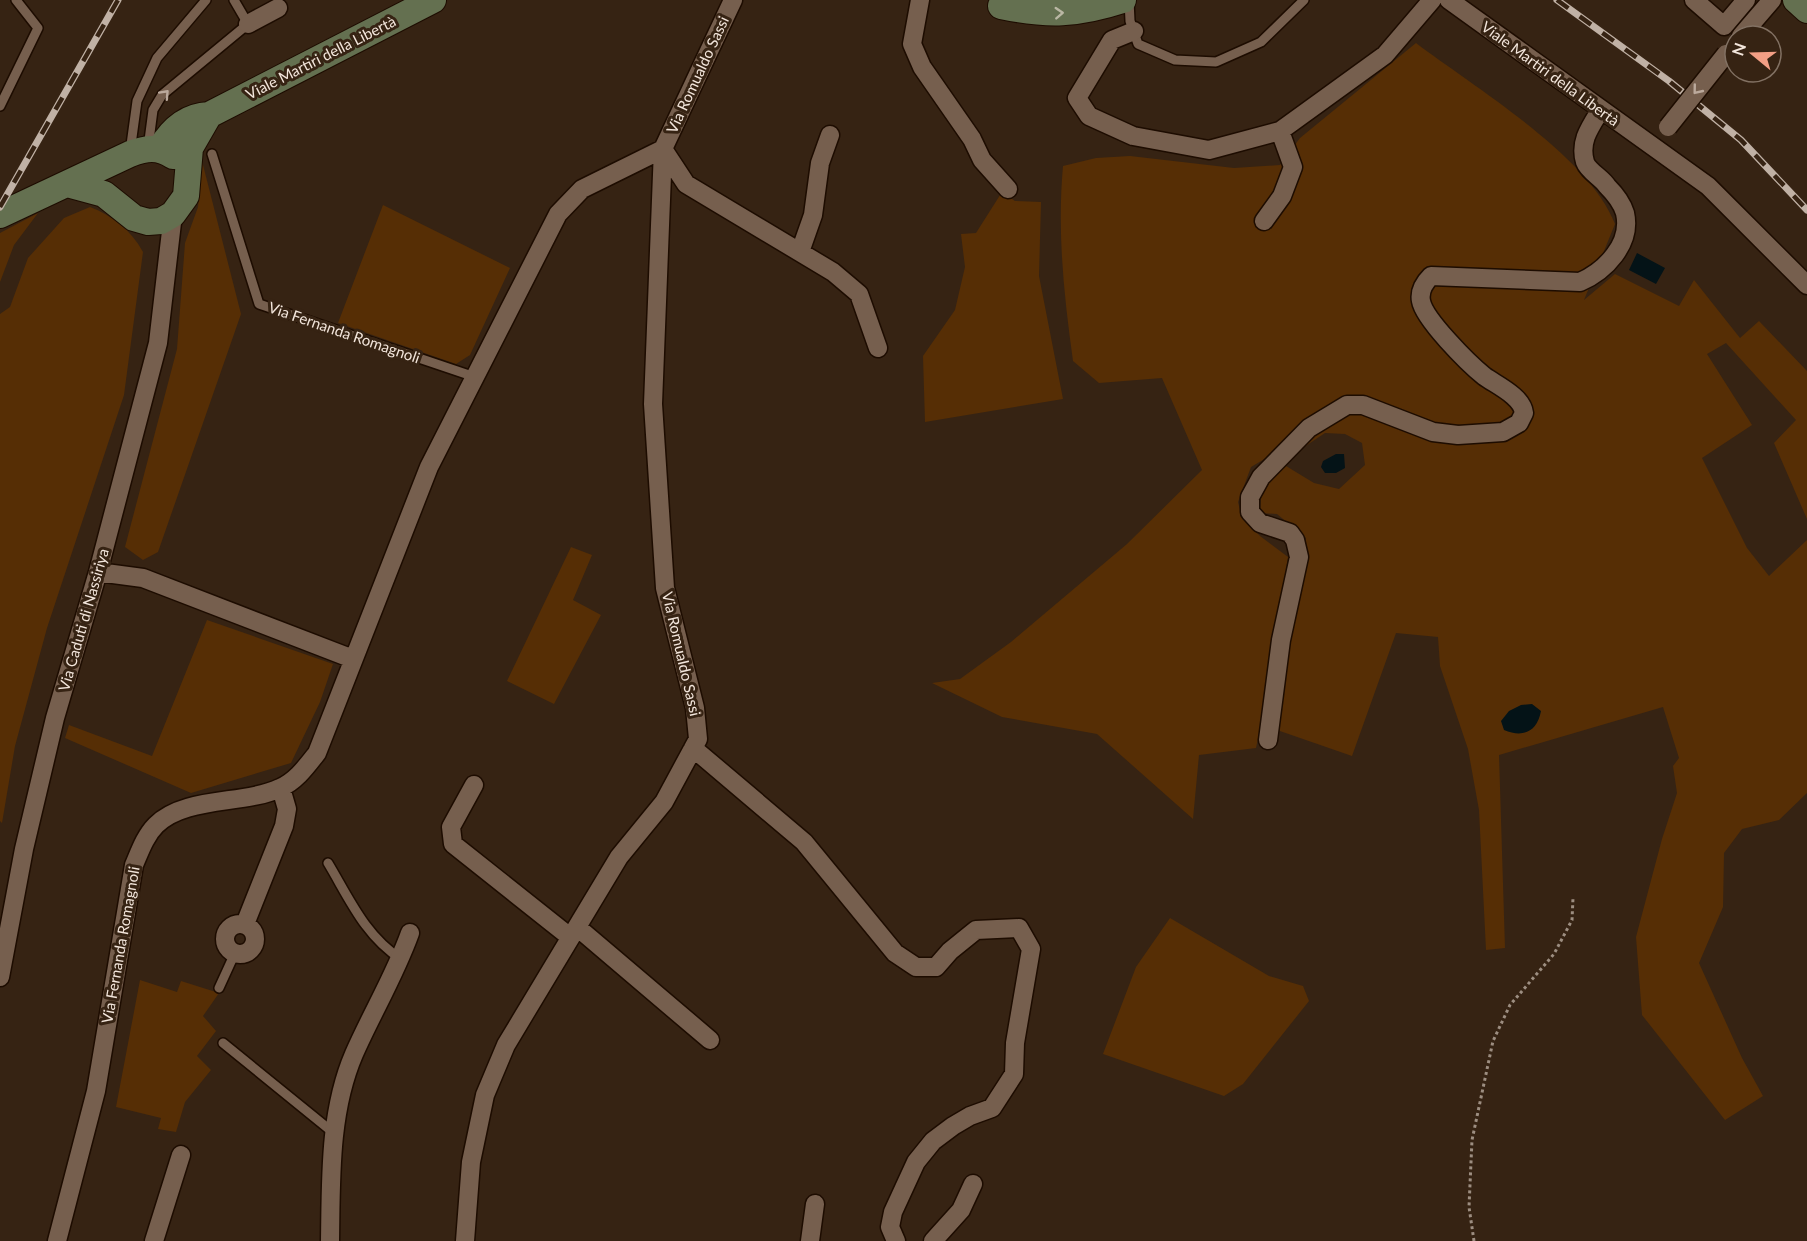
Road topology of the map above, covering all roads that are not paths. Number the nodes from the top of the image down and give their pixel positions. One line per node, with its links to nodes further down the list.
1 (16, 0): 23 (lane)
2 (206, 0): 31 (lane)
3 (234, 0): 19 (lane)
4 (433, 0): 26 (main road, Viale Martiri della Libertà)
5 (733, 0): 30 (street, Via Romualdo Sassi)
6 (920, 0): 35 (street)
7 (1123, 0): 16 (main road, one-way to 7)
8 (1129, 0): 21 (lane)
9 (1304, 0): 21 (lane)
10 (1432, 0): 27 (street)
11 (1449, 0): 25 (street, Viale Martiri della Libertà)
12 (1694, 0): 13 (street)
13 (1746, 0)
14 (1772, 0): 20 (street)
15 (1796, 0): 18 (main road)
16 (1001, 6)
17 (278, 8): 19 (street)
18 (1807, 10)
19 (248, 24): 31 (lane, one-way to 19)
20 (1751, 24)
21 (1134, 31): 27 (street)
22 (1723, 58): 29 (street, one-way to 29, bridge)
23 (2, 95): 24 (lane)
24 (0, 106)
25 (1600, 111): 29 (street, Viale Martiri della Libertà); 48 (street)
26 (209, 115): 31 (main road, Viale Martiri della Libertà); 33 (main road)
27 (1280, 131): 39 (street)
28 (830, 135): 41 (street)
29 (1653, 145): 43 (street, Viale Martiri della Libertà)
30 (663, 149): 41 (street, Via Romualdo Sassi); 45 (street, Via Fernanda Romagnoli); 49 (street, Via Romualdo Sassi)
31 (141, 152): 33 (main road); 34 (main road, Viale Martiri della Libertà); 36 (main road, Viale Martiri della Libertà)
32 (212, 154): 45 (lane, Via Fernanda Romagnoli)
33 (186, 173): 37 (main road)
34 (67, 183): 36 (main road); 38 (main road, Viale Martiri della Libertà)
35 (1008, 189)
36 (123, 210): 40 (main road)
37 (173, 214): 40 (main road); 42 (street, Via Caduti di Nassiriya)
38 (0, 215)
39 (1264, 221)
40 (148, 222): 42 (street, Via Caduti di Nassiriya)
41 (800, 252): 44 (street, Via Romualdo Sassi)
42 (165, 263): 46 (street, Via Caduti di Nassiriya)
43 (1807, 285)
44 (878, 348)
45 (475, 377): 47 (street, Via Fernanda Romagnoli)
46 (98, 572): 47 (street); 57 (street, Via Caduti di Nassiriya)
47 (353, 659): 51 (street, Via Fernanda Romagnoli)
48 (1268, 740)
49 (693, 748): 53 (street, Via Romualdo Sassi); 70 (street)
50 (474, 785): 53 (street)
51 (281, 788): 55 (street); 65 (street, Via Fernanda Romagnoli)
52 (328, 863): 56 (lane)
53 (573, 932): 59 (street); 68 (street, Via Romualdo Sassi)
54 (410, 933): 56 (street)
55 (235, 953): 58 (lane)
56 (401, 958): 61 (street)
57 (0, 977)
58 (219, 988)
59 (710, 1040)
60 (222, 1043): 61 (lane)
61 (335, 1134): 67 (street)
62 (181, 1155): 66 (street)
63 (973, 1184): 71 (street)
64 (815, 1204): 69 (street)
65 (57, 1241)
66 (154, 1241)
67 (330, 1241)
68 (465, 1241)
69 (810, 1241)
70 (896, 1241)
71 (933, 1241)

